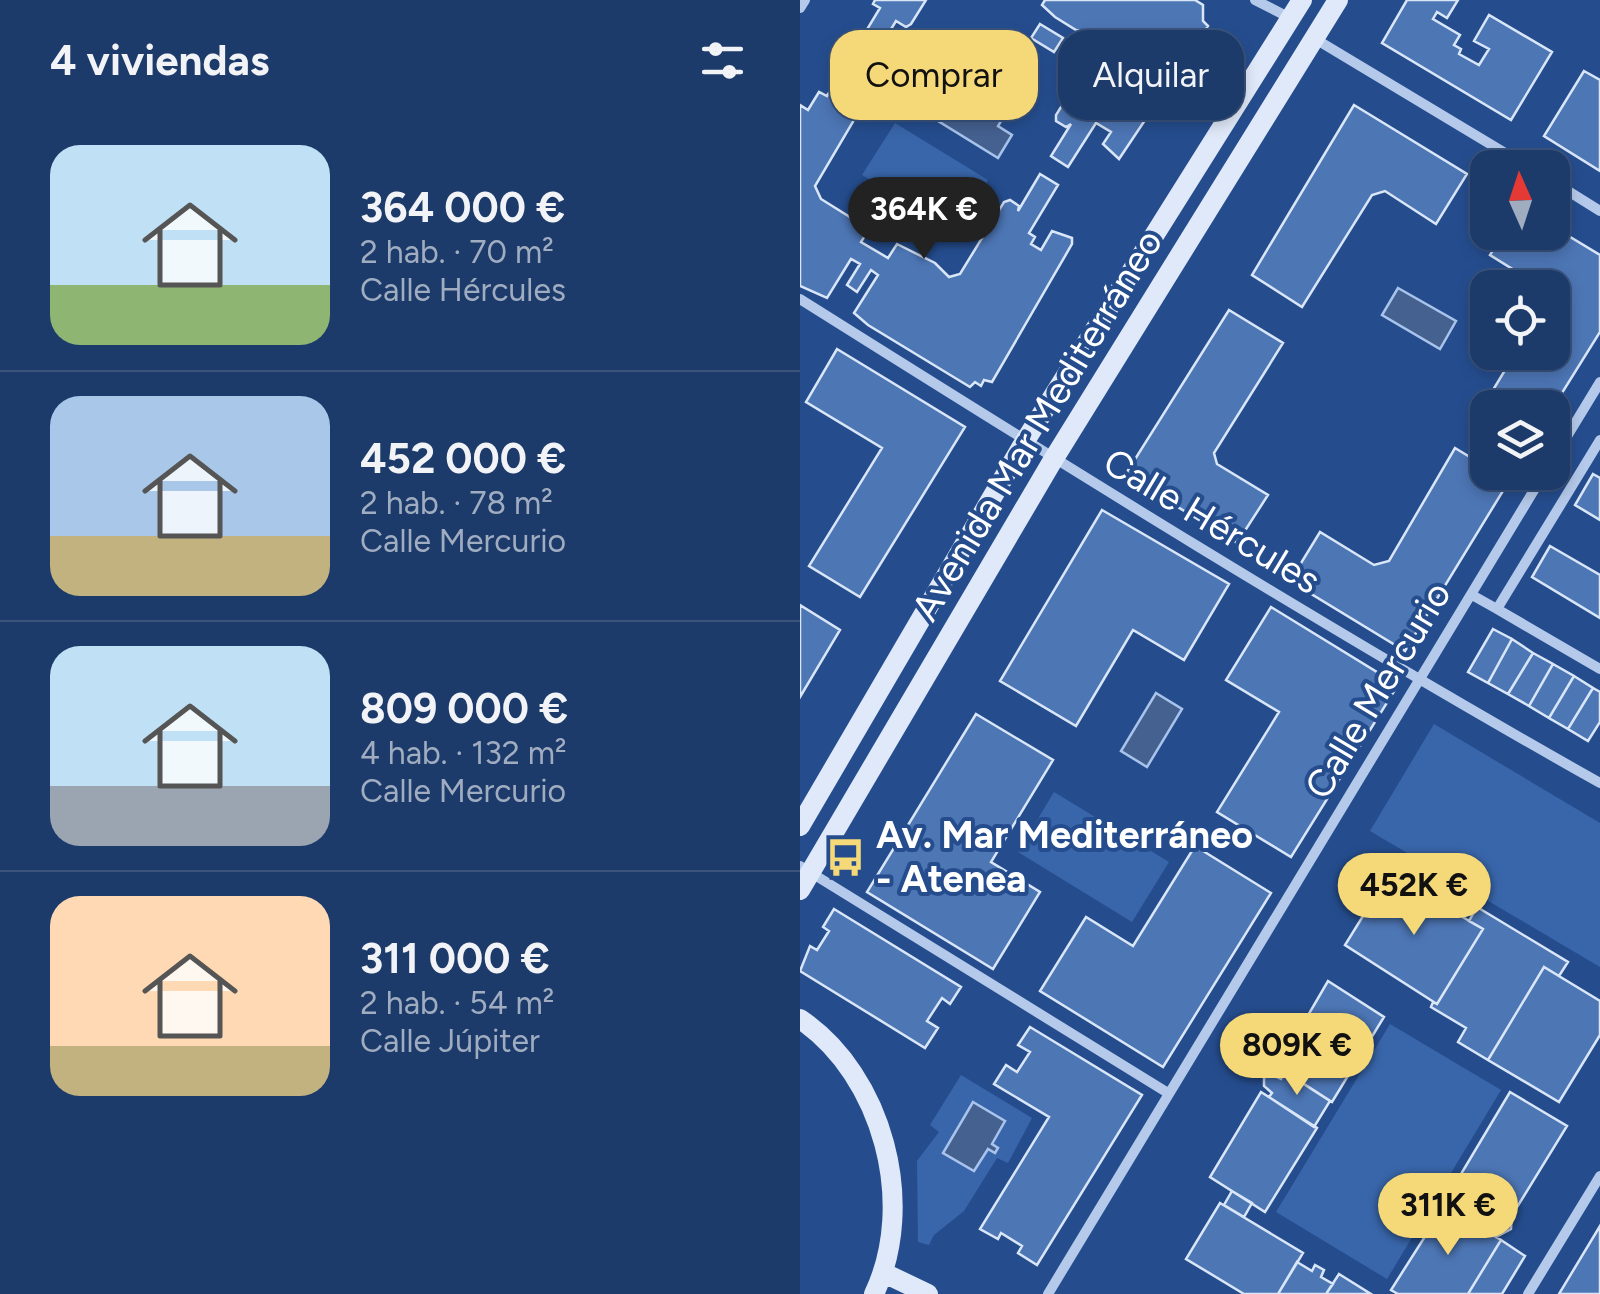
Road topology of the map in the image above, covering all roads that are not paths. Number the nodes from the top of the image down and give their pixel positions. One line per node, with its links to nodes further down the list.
1 (804, 0): 4 (street)
2 (1255, 0): 5 (street)
3 (1338, 0): 6 (street, Avenida Mar Mediterráneo)
4 (800, 8)
5 (1296, 9): 15 (street, Avenida Mar Mediterráneo)
6 (1316, 40): 7 (street); 16 (street, Avenida Mar Mediterráneo)
7 (1500, 150)
8 (1570, 192): 9 (street)
9 (1600, 210)
10 (800, 298): 15 (street, Calle Hércules)
11 (1600, 382): 12 (street)
12 (1574, 425): 13 (street); 14 (street)
13 (1570, 432)
14 (1599, 439): 19 (street)
15 (1025, 441): 16 (street, Calle Hércules); 23 (street, Avenida Mar Mediterráneo)
16 (1053, 460): 21 (street, Calle Hércules); 24 (street, Avenida Mar Mediterráneo)
17 (1535, 490): 18 (street, Calle Mercurio)
18 (1472, 594): 19 (street); 21 (street, Calle Mercurio)
19 (1497, 609): 20 (street)
20 (1600, 669)
21 (1419, 682): 22 (street, Calle Hércules); 26 (street, Calle Mercurio)
22 (1600, 784)
23 (800, 826)
24 (804, 876): 26 (street)
25 (800, 1018): 28 (street)
26 (1168, 1093): 31 (street, Calle Mercurio)
27 (1600, 1176): 32 (street)
28 (884, 1273): 29 (street); 30 (street)
29 (874, 1294)
30 (928, 1294)
31 (1048, 1294)
32 (1528, 1294)

